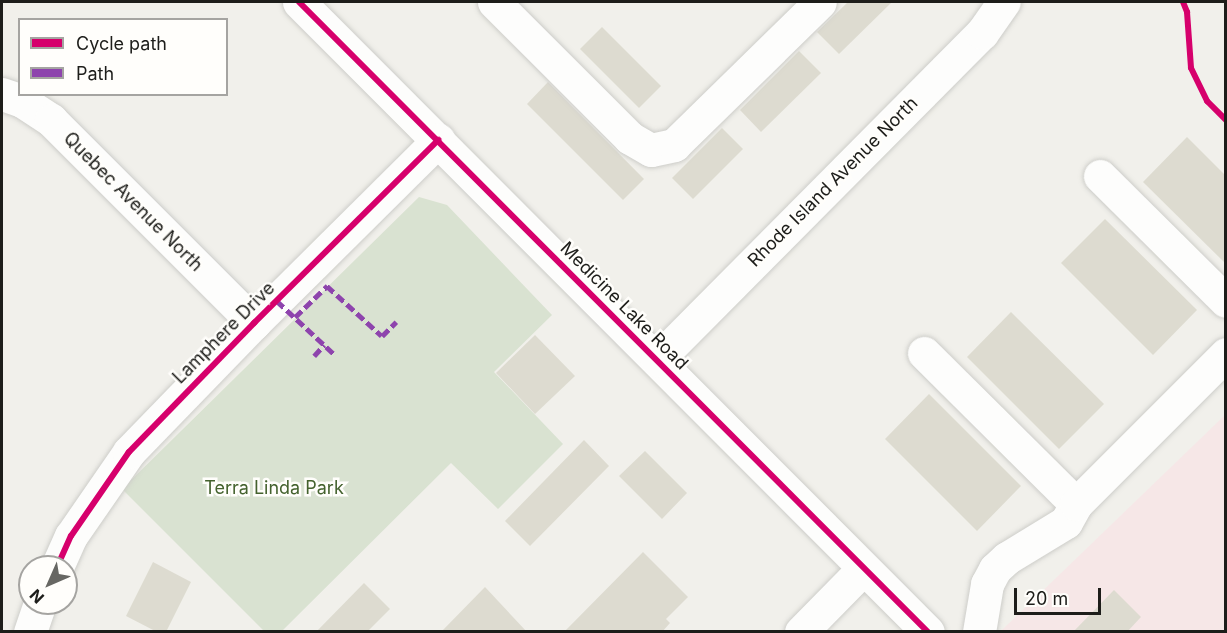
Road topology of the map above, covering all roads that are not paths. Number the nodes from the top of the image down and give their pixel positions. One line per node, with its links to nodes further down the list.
1 (299, 2): 6 (street, Medicine Lake Road)
2 (494, 2): 3 (street)
3 (820, 2)
4 (1004, 2): 12 (street, Rhode Island Avenue North)
5 (2, 94): 9 (street, Quebec Avenue North)
6 (438, 140): 9 (street, Lamphere Drive); 12 (street, Medicine Lake Road)
7 (1100, 176): 8 (street)
8 (1226, 301)
9 (254, 323): 14 (street, Lamphere Drive)
10 (924, 353): 13 (street)
11 (1226, 354): 13 (street)
12 (657, 360): 15 (street, Medicine Lake Road)
13 (1076, 504): 20 (street)
14 (62, 555)
15 (863, 569): 18 (street); 19 (street, Medicine Lake Road)
16 (36, 615): 17 (street)
17 (30, 632)
18 (801, 632)
19 (927, 632)
20 (979, 632)

